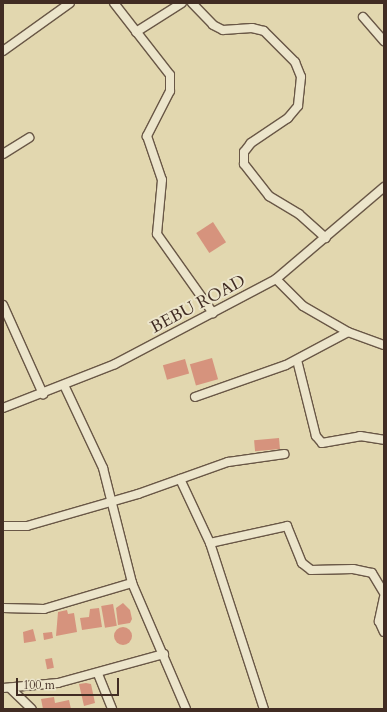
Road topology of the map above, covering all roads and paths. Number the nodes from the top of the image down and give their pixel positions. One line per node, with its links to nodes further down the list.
1 (70, 3): 8 (street)
2 (114, 3): 6 (street)
3 (182, 3): 6 (street)
4 (192, 3): 12 (street)
5 (363, 17): 7 (street)
6 (136, 32): 15 (street)
7 (384, 41)
8 (3, 51)
9 (29, 138): 10 (street)
10 (3, 154)
11 (384, 187): 12 (street, BEBU ROAD)
12 (326, 238): 13 (street, BEBU ROAD)
13 (276, 279): 15 (street, BEBU ROAD); 16 (street)
14 (3, 305): 20 (street)
15 (213, 313): 19 (street, BEBU ROAD)
16 (348, 332): 17 (street); 18 (street)
17 (384, 344)
18 (298, 360): 21 (street); 23 (street)
19 (64, 385): 20 (street, BEBU ROAD); 26 (street)
20 (43, 394): 22 (street, BEBU ROAD)
21 (195, 397)
22 (3, 408)
23 (384, 440)
24 (284, 454): 25 (street)
25 (180, 480): 26 (street); 28 (street)
26 (112, 500): 27 (street); 29 (street)
27 (3, 526)
28 (210, 543): 30 (street); 40 (street)
29 (132, 584): 32 (street); 34 (street)
30 (384, 593)
31 (384, 597): 33 (street)
32 (3, 608)
33 (384, 632)
34 (164, 654): 35 (street); 39 (street)
35 (98, 674): 36 (street); 38 (street)
36 (6, 688): 37 (street)
37 (32, 709)
38 (112, 709)
39 (186, 709)
40 (264, 709)

